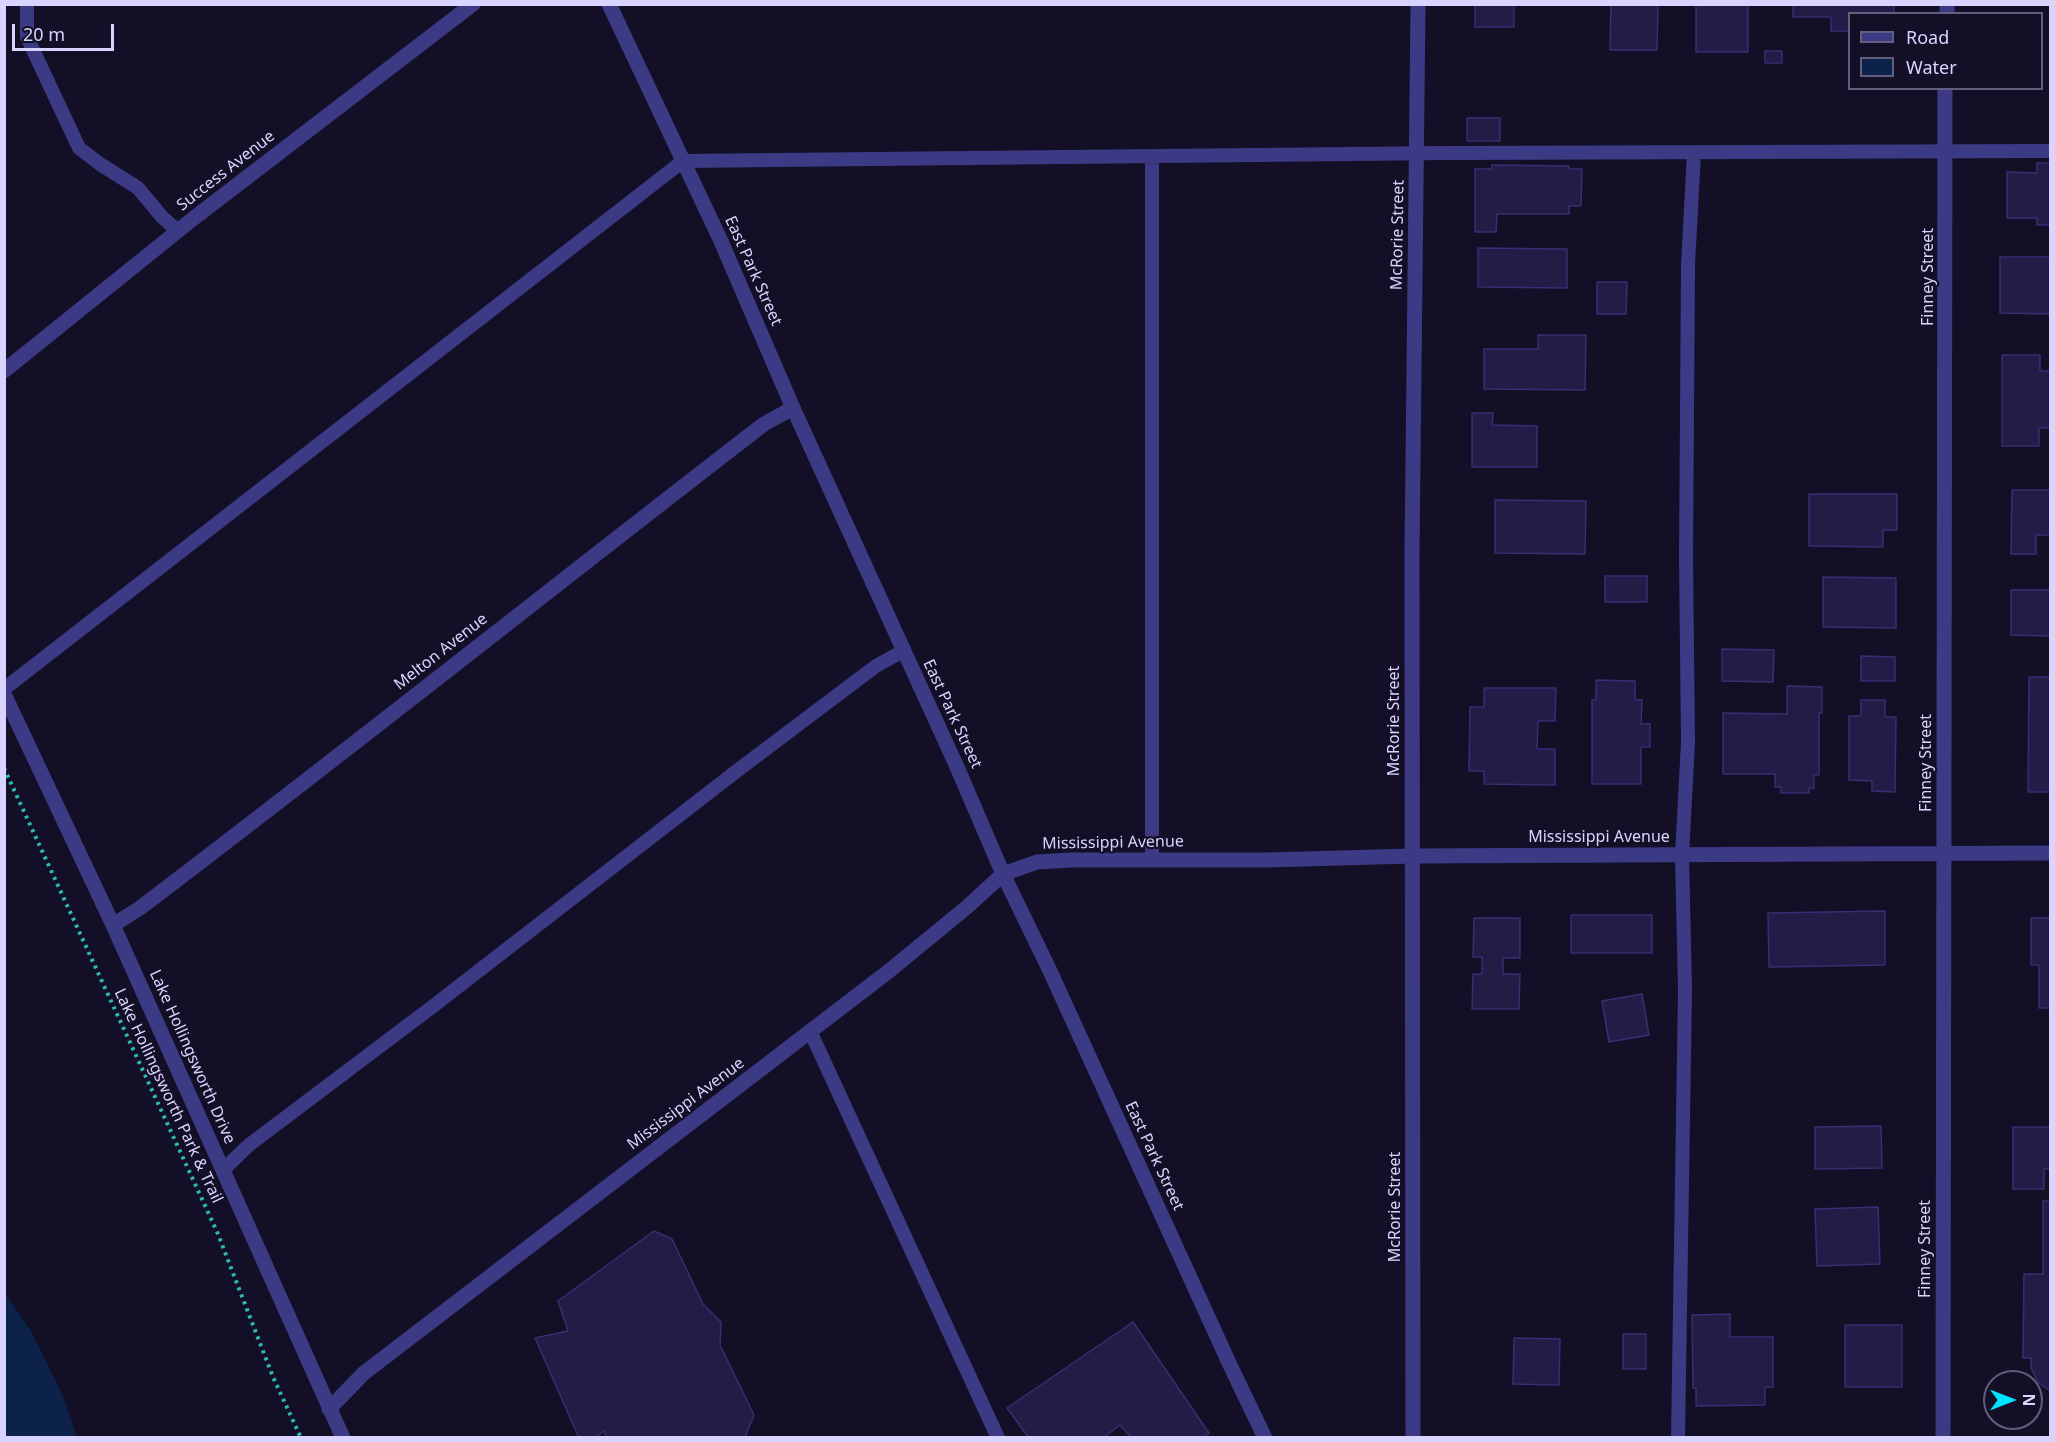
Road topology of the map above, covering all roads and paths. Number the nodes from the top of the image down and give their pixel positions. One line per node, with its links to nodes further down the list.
1 (27, 4): 12 (lane)
2 (473, 4): 12 (street, Success Avenue)
3 (609, 4): 11 (street, East Park Street)
4 (1418, 4): 8 (street, McRorie Street)
5 (1945, 90): 7 (street, Finney Street)
6 (2050, 151): 7 (lane)
7 (1944, 152): 9 (lane); 18 (street, Finney Street)
8 (1417, 153): 9 (lane); 10 (lane); 21 (street, McRorie Street)
9 (1694, 153): 20 (lane)
10 (1152, 156): 11 (lane); 22 (lane)
11 (683, 161): 14 (street, East Park Street); 16 (lane)
12 (178, 231): 13 (street, Success Avenue)
13 (4, 371)
14 (793, 408): 15 (street, East Park Street); 24 (street, Melton Avenue)
15 (903, 651): 23 (street, East Park Street); 26 (lane)
16 (4, 691): 24 (street, Lake Hollingsworth Drive)
17 (4, 768): 28 (path, Lake Hollingsworth Park & Trail)
18 (1944, 853): 19 (street, Mississippi Avenue); 20 (street, Mississippi Avenue); 34 (street, Finney Street)
19 (2050, 853)
20 (1682, 855): 21 (street, Mississippi Avenue); 33 (lane)
21 (1412, 856): 22 (street, Mississippi Avenue); 32 (street, McRorie Street)
22 (1152, 860): 23 (street, Mississippi Avenue)
23 (1003, 874): 25 (street, Mississippi Avenue); 31 (street, East Park Street)
24 (113, 925): 26 (street, Lake Hollingsworth Drive)
25 (810, 1031): 27 (street, Mississippi Avenue); 30 (lane)
26 (223, 1170): 27 (street, Lake Hollingsworth Drive)
27 (329, 1409): 29 (street, Lake Hollingsworth Drive)
28 (302, 1437)
29 (343, 1437)
30 (998, 1437)
31 (1265, 1437)
32 (1413, 1437)
33 (1678, 1437)
34 (1943, 1437)

